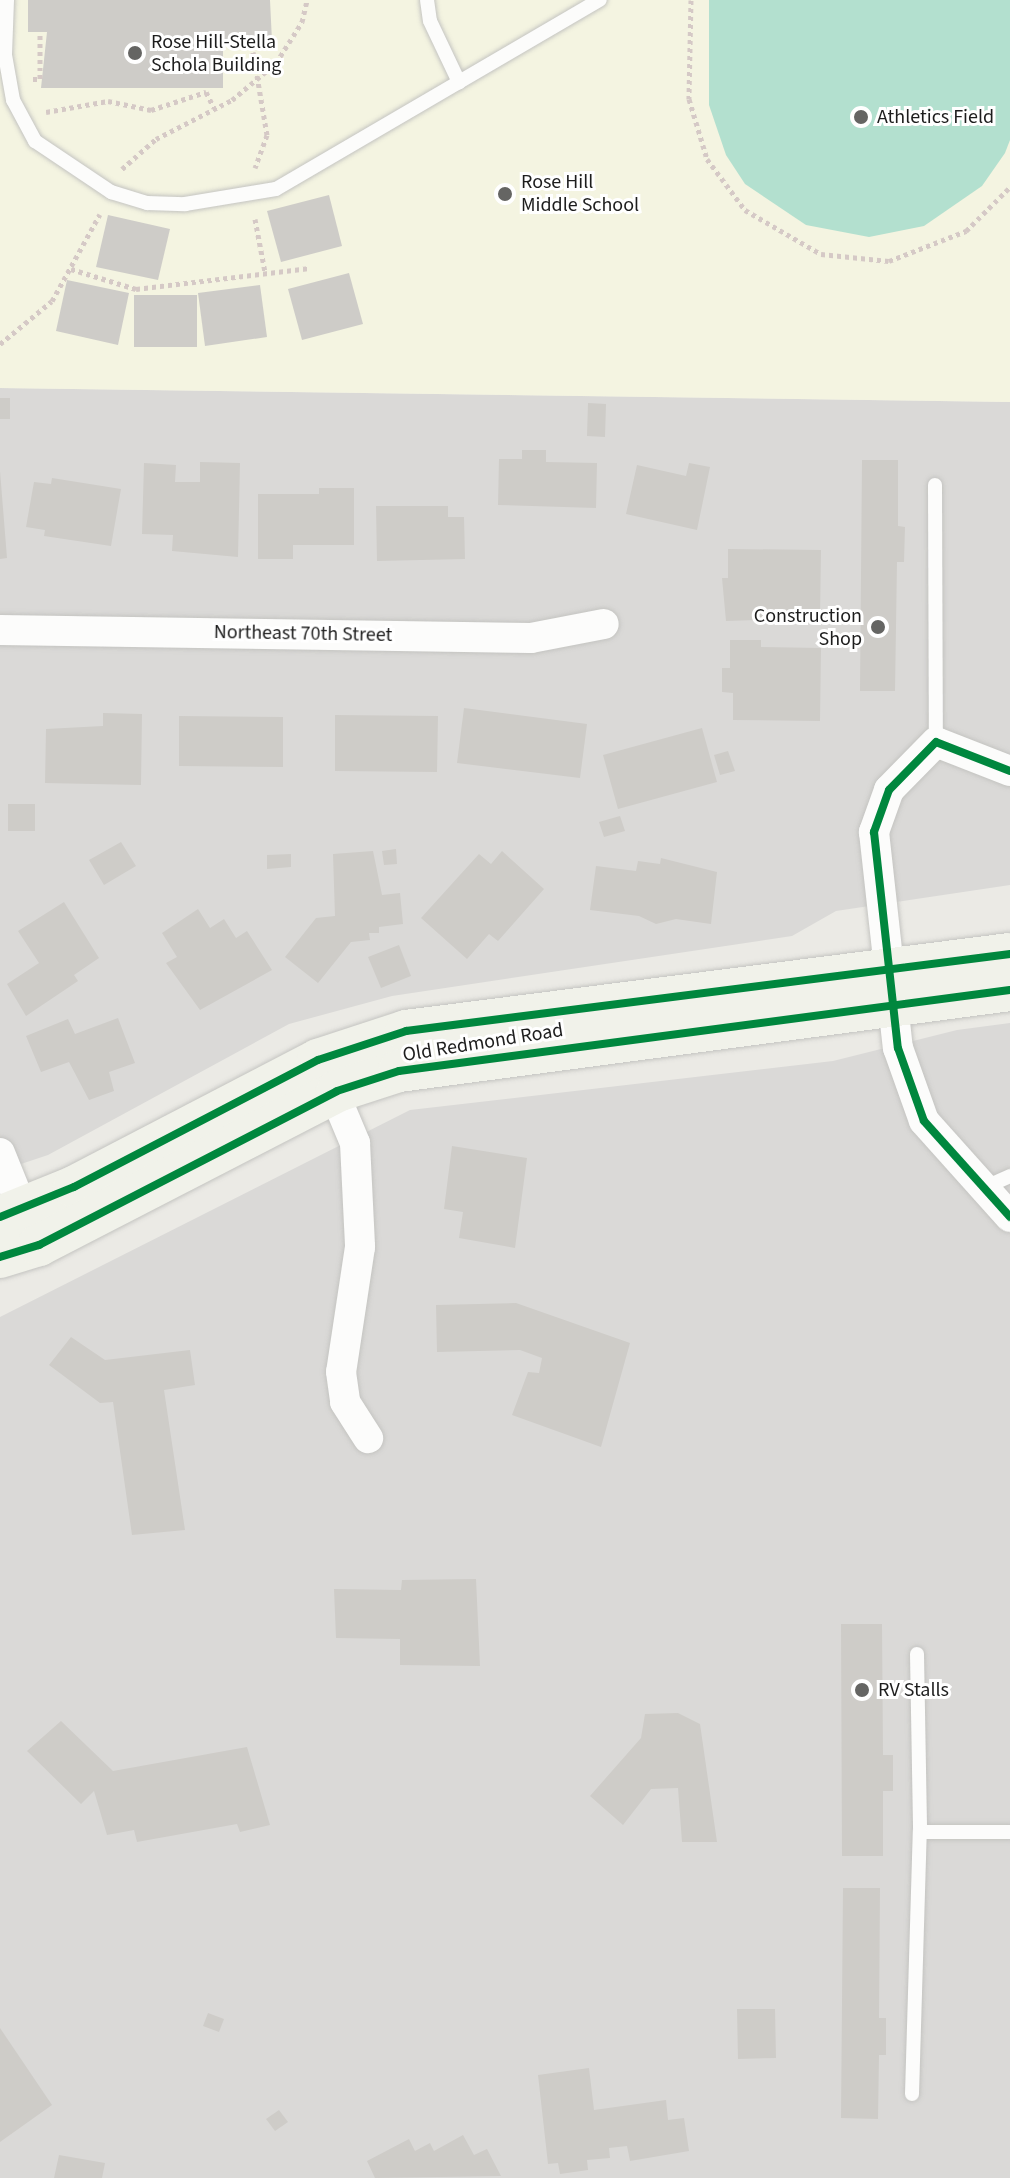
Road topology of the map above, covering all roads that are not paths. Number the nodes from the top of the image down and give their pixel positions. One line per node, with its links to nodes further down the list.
1 (7, 0): 4 (lane)
2 (427, 0): 4 (lane)
3 (600, 0): 4 (lane)
4 (459, 82)
5 (935, 485): 8 (lane)
6 (604, 624): 7 (street, Northeast 70th Street)
7 (0, 630)
8 (936, 742): 9 (street); 11 (street)
9 (1010, 771)
10 (1010, 954): 11 (main road, Old Redmond Road)
11 (892, 986): 12 (main road, Old Redmond Road); 13 (main road, Old Redmond Road); 16 (street)
12 (1010, 990)
13 (327, 1076): 18 (main road, Old Redmond Road); 19 (street)
14 (0, 1153): 18 (street)
15 (1010, 1176): 16 (lane)
16 (981, 1189): 17 (street)
17 (1010, 1217)
18 (15, 1232)
19 (368, 1438)
20 (917, 1654): 21 (lane)
21 (920, 1832): 22 (lane); 23 (lane)
22 (1010, 1832)
23 (912, 2094)

